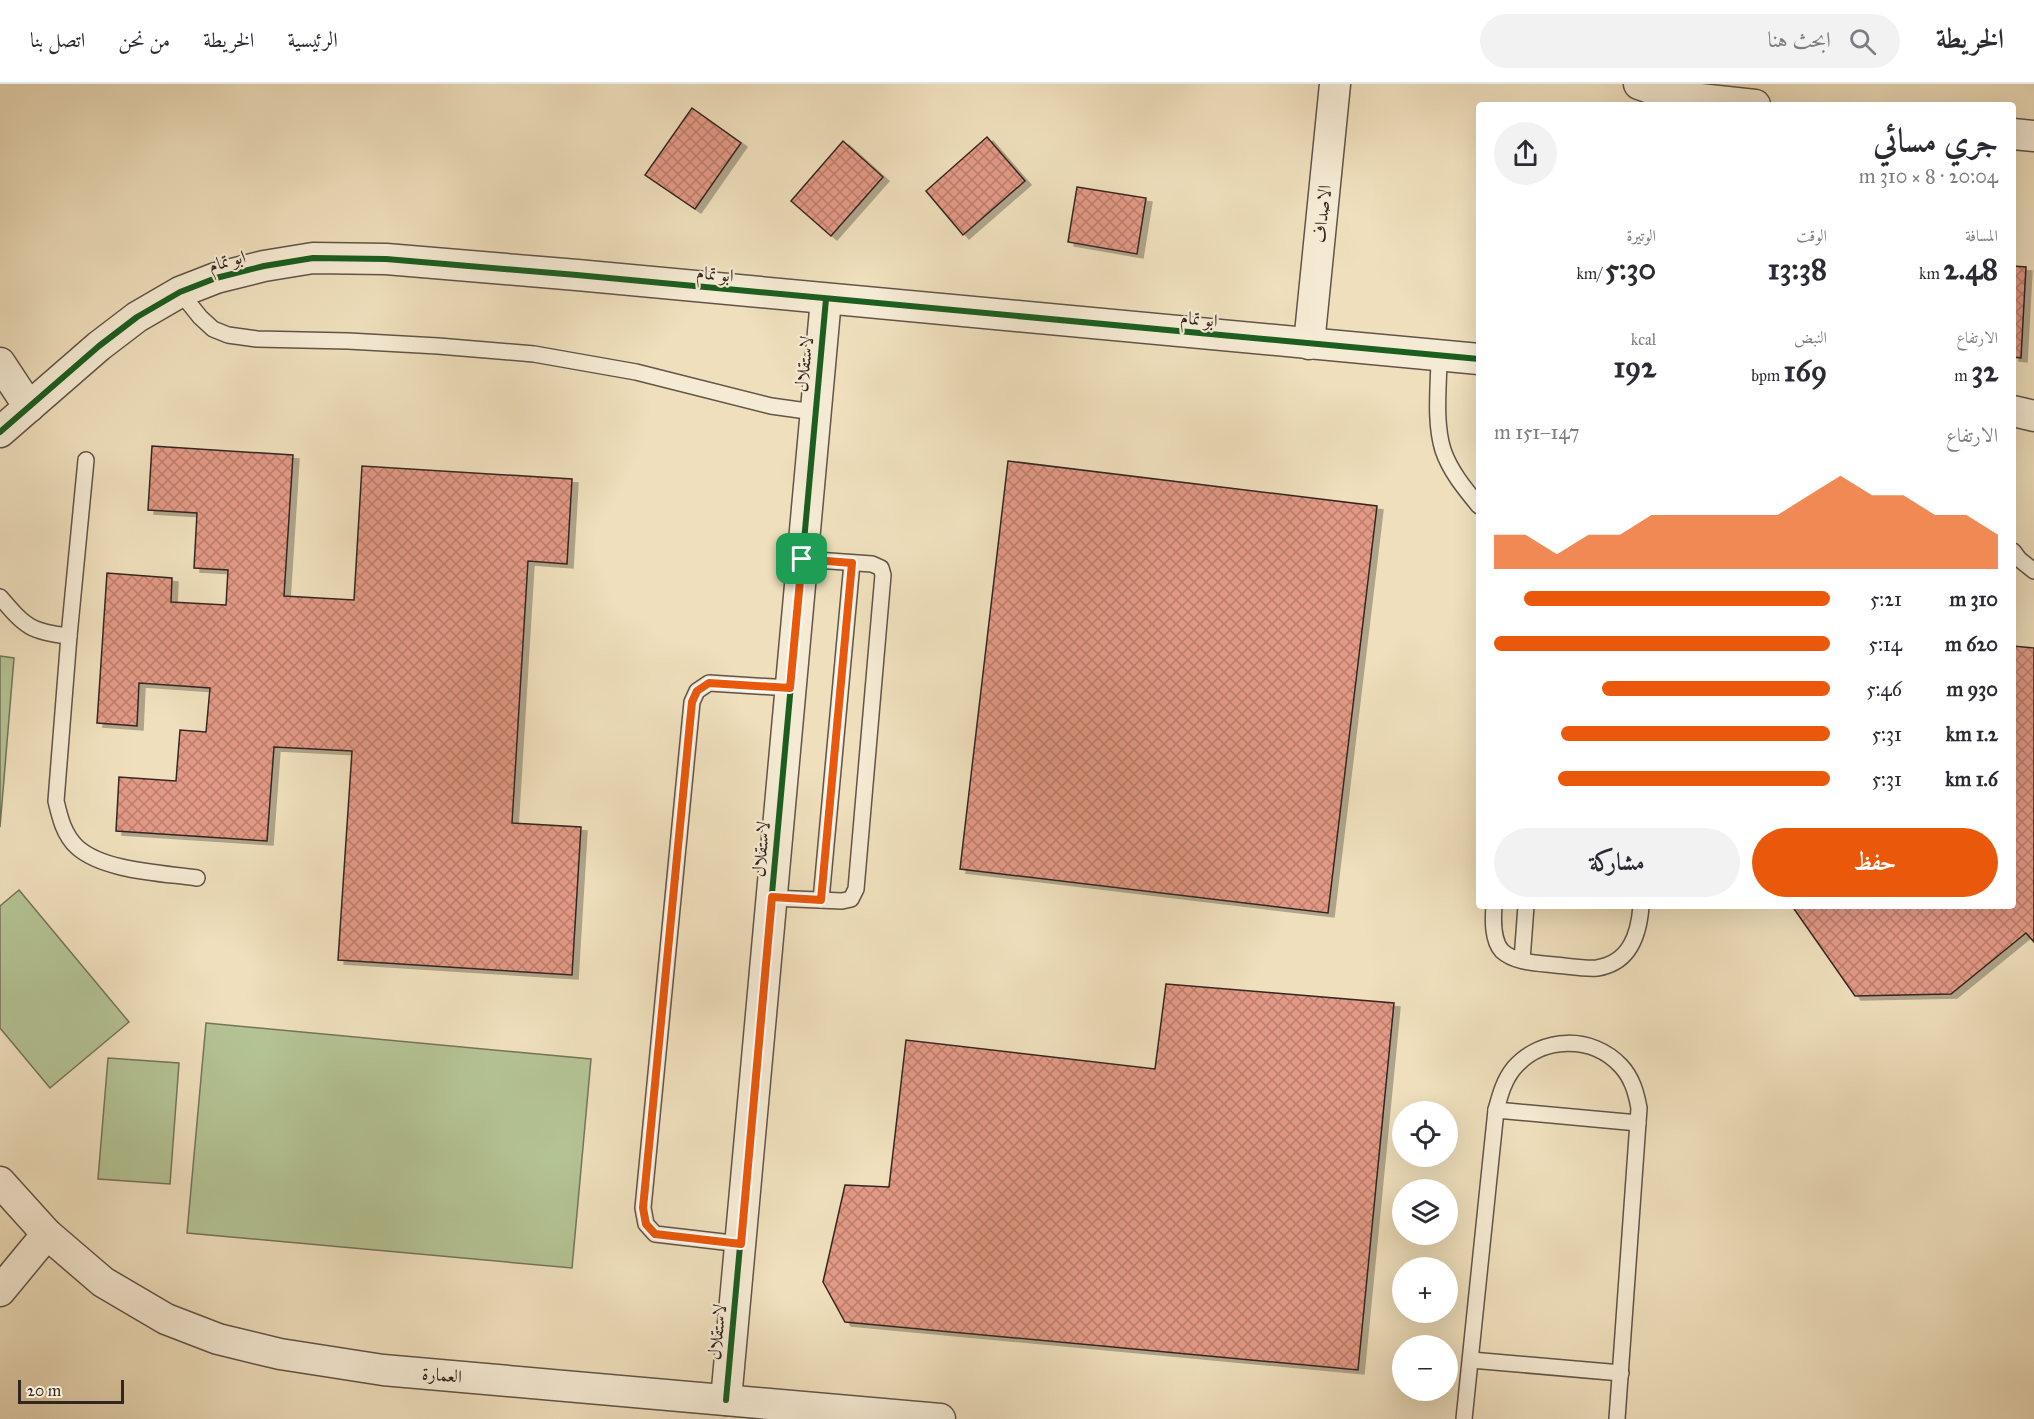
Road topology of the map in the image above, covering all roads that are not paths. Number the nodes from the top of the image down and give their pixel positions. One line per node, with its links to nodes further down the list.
1 (1335, 84): 8 (street, الاصداف)
2 (1639, 84): 3 (street)
3 (1728, 102)
4 (2016, 134): 5 (street)
5 (2034, 136)
6 (180, 292): 7 (street, ابو تمام); 12 (street, ابو تمام); 13 (lane)
7 (825, 299): 8 (street, ابو تمام); 13 (street, لاستقلال)
8 (1309, 344): 9 (street, ابو تمام)
9 (1439, 355): 10 (street, ابو تمام); 16 (lane)
10 (1476, 359)
11 (0, 363): 12 (street)
12 (29, 407): 14 (street, ابو تمام)
13 (814, 412): 18 (street, لاستقلال)
14 (0, 432)
15 (86, 460): 22 (lane)
16 (1476, 502)
17 (2016, 554): 20 (lane)
18 (802, 559): 19 (lane); 23 (street, لاستقلال)
19 (852, 563): 26 (lane); 26 (lane)
20 (2034, 571)
21 (0, 597): 22 (lane)
22 (69, 636): 24 (lane)
23 (790, 688): 25 (street, لاستقلال); 35 (lane)
24 (197, 878)
25 (772, 897): 26 (lane); 35 (street, لاستقلال)
26 (821, 900)
27 (1494, 909): 30 (lane)
28 (1526, 909): 30 (lane)
29 (1641, 909): 30 (lane)
30 (1522, 960)
31 (1496, 1110): 32 (lane); 32 (lane); 37 (lane)
32 (1638, 1123): 38 (lane)
33 (0, 1182): 34 (street, العمارة)
34 (47, 1234): 36 (street); 39 (street, العمارة)
35 (741, 1244): 39 (street, لاستقلال)
36 (0, 1292)
37 (1471, 1360): 38 (lane); 42 (lane)
38 (1621, 1374): 43 (lane)
39 (726, 1400): 40 (street, العمارة)
40 (851, 1415): 41 (street, العمارة)
41 (939, 1419)
42 (1464, 1419)
43 (1617, 1419)

